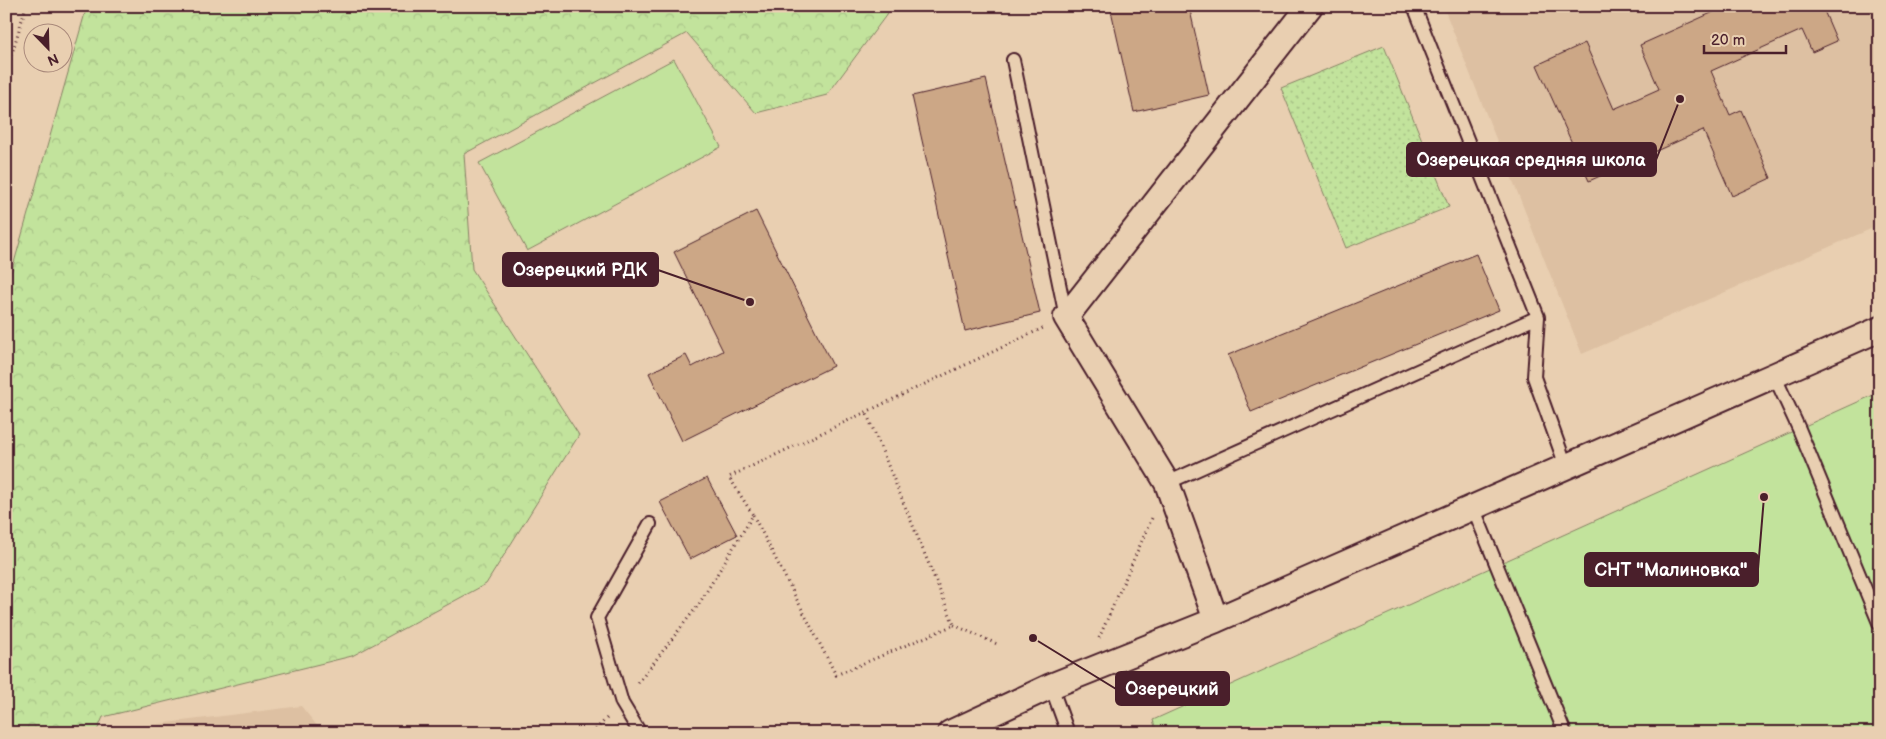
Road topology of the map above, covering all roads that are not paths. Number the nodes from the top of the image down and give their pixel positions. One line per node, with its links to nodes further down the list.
1 (1310, 6): 4 (street)
2 (1414, 6): 5 (lane)
3 (1014, 60): 4 (lane)
4 (1066, 317): 9 (street)
5 (1538, 317): 8 (lane); 9 (lane)
6 (1880, 329): 7 (street)
7 (1774, 375): 8 (street); 13 (lane)
8 (1566, 466): 10 (street)
9 (1167, 483): 12 (street)
10 (1473, 507): 12 (street); 18 (lane)
11 (650, 524): 15 (lane)
12 (1216, 620): 14 (street)
13 (1880, 626)
14 (1051, 686): 16 (street); 17 (lane)
15 (640, 733)
16 (950, 733)
17 (1068, 733)
18 (1565, 733)

